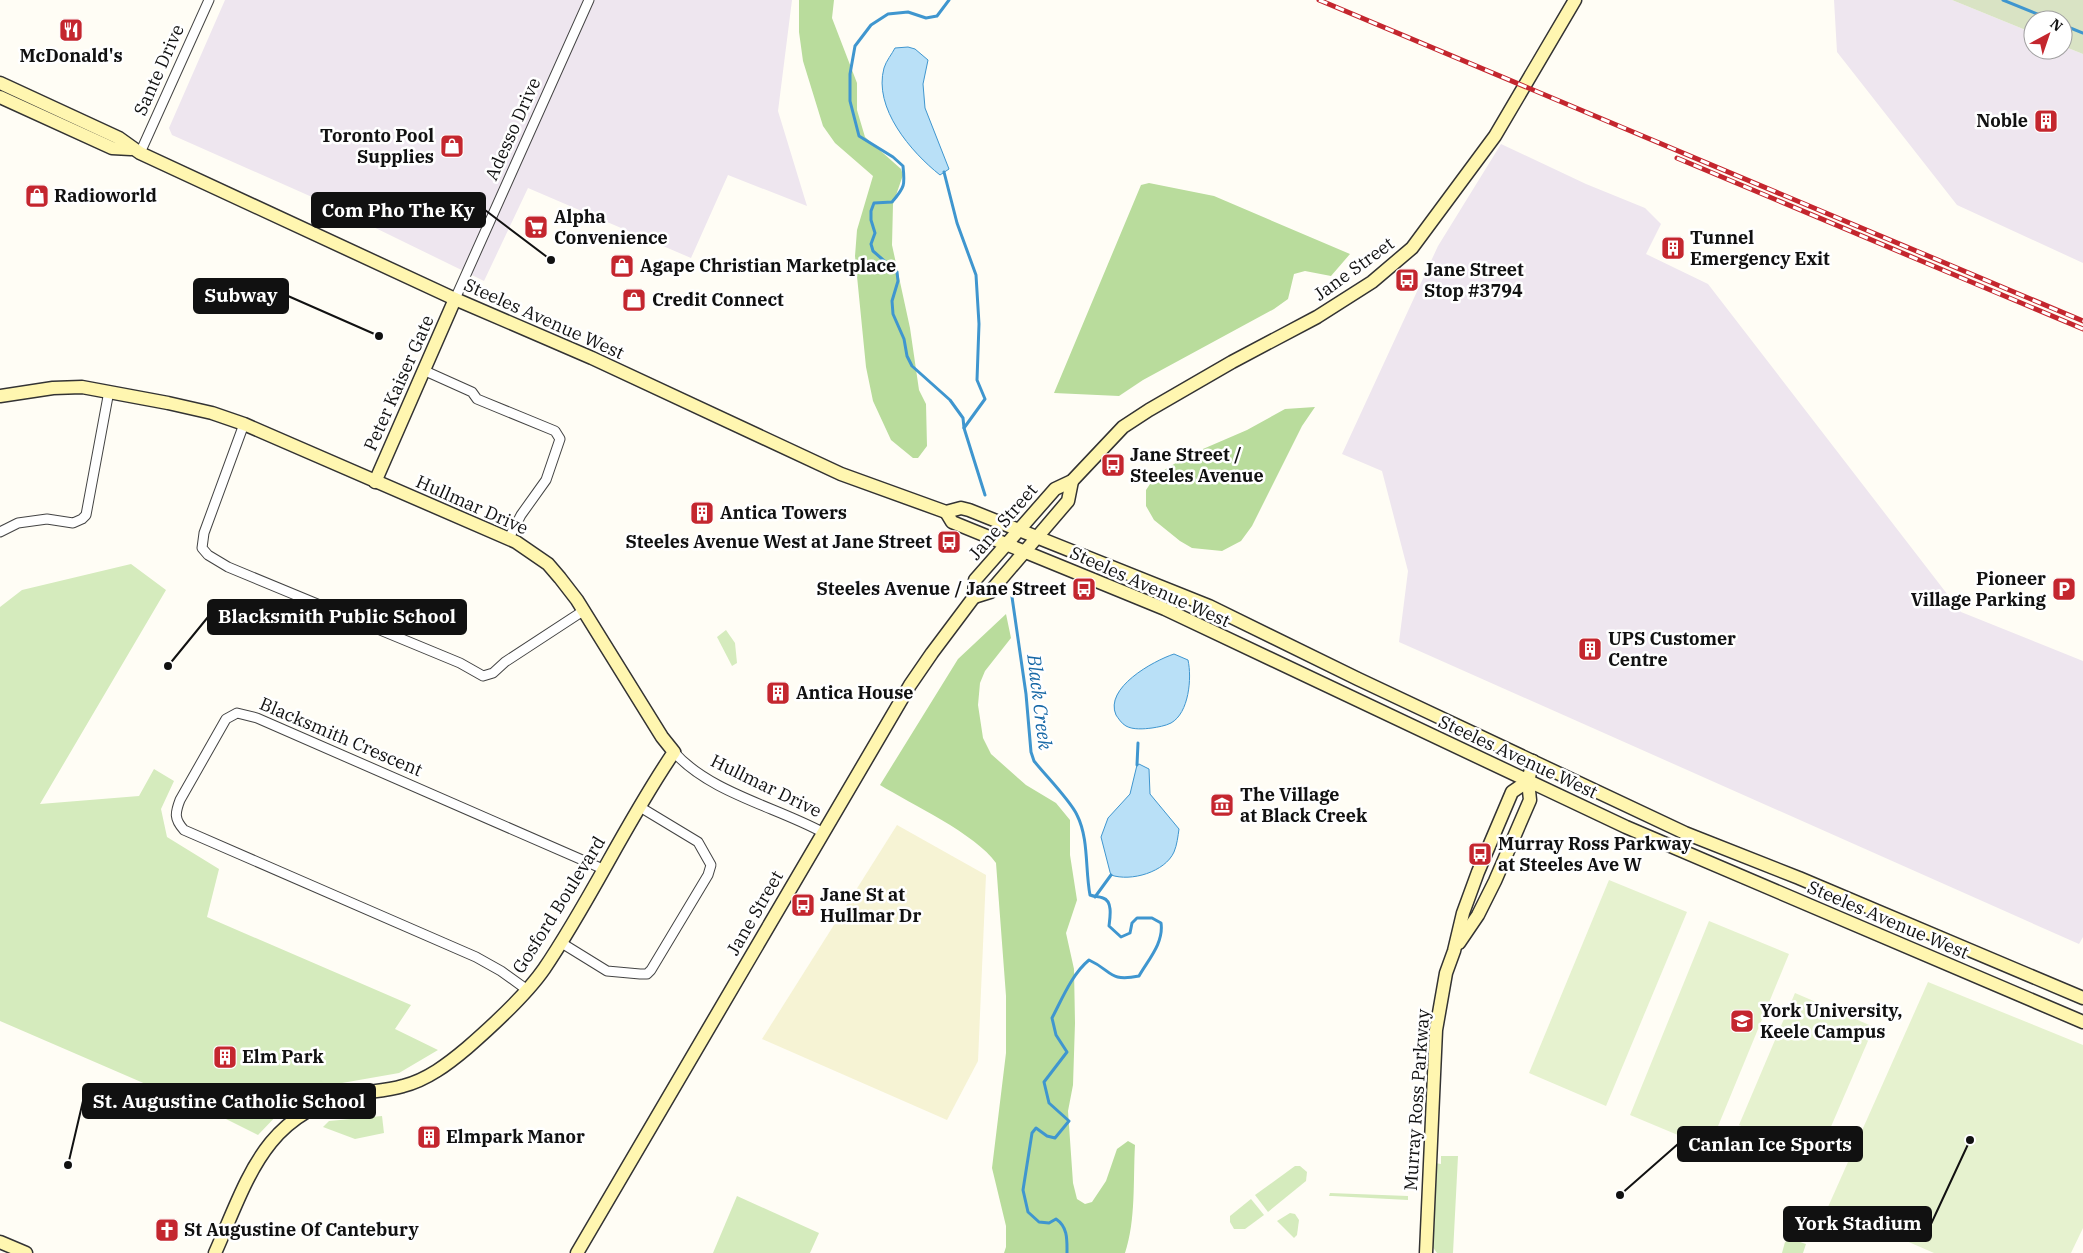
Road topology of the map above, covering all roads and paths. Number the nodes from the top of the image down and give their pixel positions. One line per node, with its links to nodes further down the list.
1 (209, 0): 8 (street, Sante Drive)
2 (589, 0): 9 (street, Adesso Drive)
3 (1575, 0): 14 (main road, Jane Street)
4 (0, 82): 5 (main road, Steeles Avenue West)
5 (25, 94): 7 (main road); 8 (main road, Steeles Avenue West)
6 (0, 97): 7 (main road, Steeles Avenue West)
7 (20, 106): 8 (main road, Steeles Avenue West)
8 (136, 151): 9 (main road, Steeles Avenue West)
9 (455, 299): 10 (main road, Peter Kaiser Gate); 16 (main road, Steeles Avenue West)
10 (423, 370): 15 (main road, Peter Kaiser Gate); 20 (street)
11 (109, 391): 12 (main road, Hullmar Drive); 13 (main road, Hullmar Drive); 18 (street)
12 (0, 396)
13 (244, 424): 15 (main road, Hullmar Drive); 24 (street)
14 (1072, 481): 17 (main road, Jane Street); 19 (main road, Jane Street)
15 (375, 482): 20 (main road, Hullmar Drive)
16 (946, 512): 17 (main road, Steeles Avenue West); 21 (main road, Steeles Avenue West)
17 (1020, 530): 19 (main road, Steeles Avenue West); 21 (main road, Jane Street)
18 (0, 532)
19 (1037, 537): 22 (main road, Jane Street); 25 (main road, Steeles Avenue West)
20 (509, 538): 24 (main road, Hullmar Drive)
21 (1007, 544): 22 (main road, Steeles Avenue West); 23 (main road, Jane Street)
22 (1024, 551): 23 (main road, Jane Street); 26 (main road, Steeles Avenue West)
23 (974, 597): 31 (main road, Jane Street)
24 (583, 610): 27 (main road, Hullmar Drive)
25 (1358, 679): 26 (main road); 28 (main road, Steeles Avenue West)
26 (1349, 698): 29 (main road, Steeles Avenue West)
27 (674, 752): 30 (main road, Gosford Boulevard); 31 (street, Hullmar Drive)
28 (1533, 761): 29 (main road, Murray Ross Parkway); 36 (main road, Steeles Avenue West)
29 (1528, 780): 34 (main road, Murray Ross Parkway); 34 (main road, Murray Ross Parkway); 37 (main road, Steeles Avenue West)
30 (640, 807): 32 (main road, Gosford Boulevard); 33 (street)
31 (822, 832): 41 (main road, Jane Street)
32 (603, 869): 33 (main road, Gosford Boulevard); 35 (street, Blacksmith Crescent)
33 (560, 942): 35 (main road, Gosford Boulevard)
34 (1454, 951): 42 (main road, Murray Ross Parkway)
35 (526, 989): 40 (main road, Gosford Boulevard)
36 (2083, 998)
37 (2083, 1022)
38 (0, 1242): 39 (main road)
39 (26, 1253)
40 (214, 1253)
41 (577, 1253)
42 (1426, 1253)

